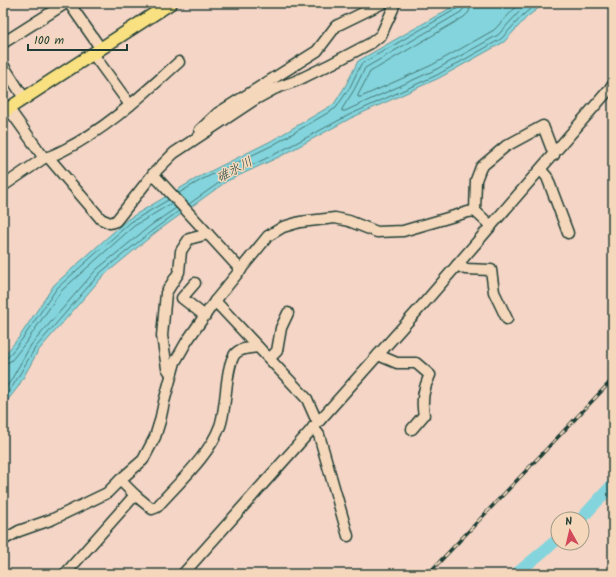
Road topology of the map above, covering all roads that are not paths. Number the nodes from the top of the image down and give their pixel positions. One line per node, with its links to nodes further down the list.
1 (67, 3): 5 (street); 6 (street)
2 (383, 3): 13 (street)
3 (394, 3): 13 (street)
4 (163, 5): 6 (main road)
5 (3, 43)
6 (97, 52): 10 (main road); 11 (street)
7 (179, 62): 11 (street)
8 (3, 64): 10 (street)
9 (612, 88): 14 (street)
10 (24, 98): 12 (main road)
11 (130, 105): 15 (street)
12 (6, 111): 15 (street)
13 (191, 142): 17 (street)
14 (554, 155): 16 (street); 19 (street)
15 (47, 158): 17 (street); 18 (street)
16 (541, 170): 20 (street); 22 (street)
17 (155, 175): 21 (street)
18 (3, 186)
19 (475, 212): 20 (street); 24 (street)
20 (491, 226): 23 (street)
21 (206, 232): 24 (street); 33 (street)
22 (568, 233)
23 (457, 265): 29 (street); 31 (street)
24 (241, 270): 26 (street)
25 (195, 283): 28 (street)
26 (215, 301): 28 (street); 30 (street)
27 (288, 313): 32 (street)
28 (205, 316): 33 (street)
29 (507, 319)
30 (258, 347): 32 (street); 37 (street)
31 (378, 355): 34 (street); 35 (street)
32 (268, 358): 34 (street)
33 (171, 374): 36 (street)
34 (317, 423): 38 (street); 41 (street)
35 (412, 429)
36 (120, 480): 37 (street); 39 (street)
37 (135, 495): 40 (street)
38 (348, 536)
39 (3, 540)
40 (65, 574)
41 (183, 574)

